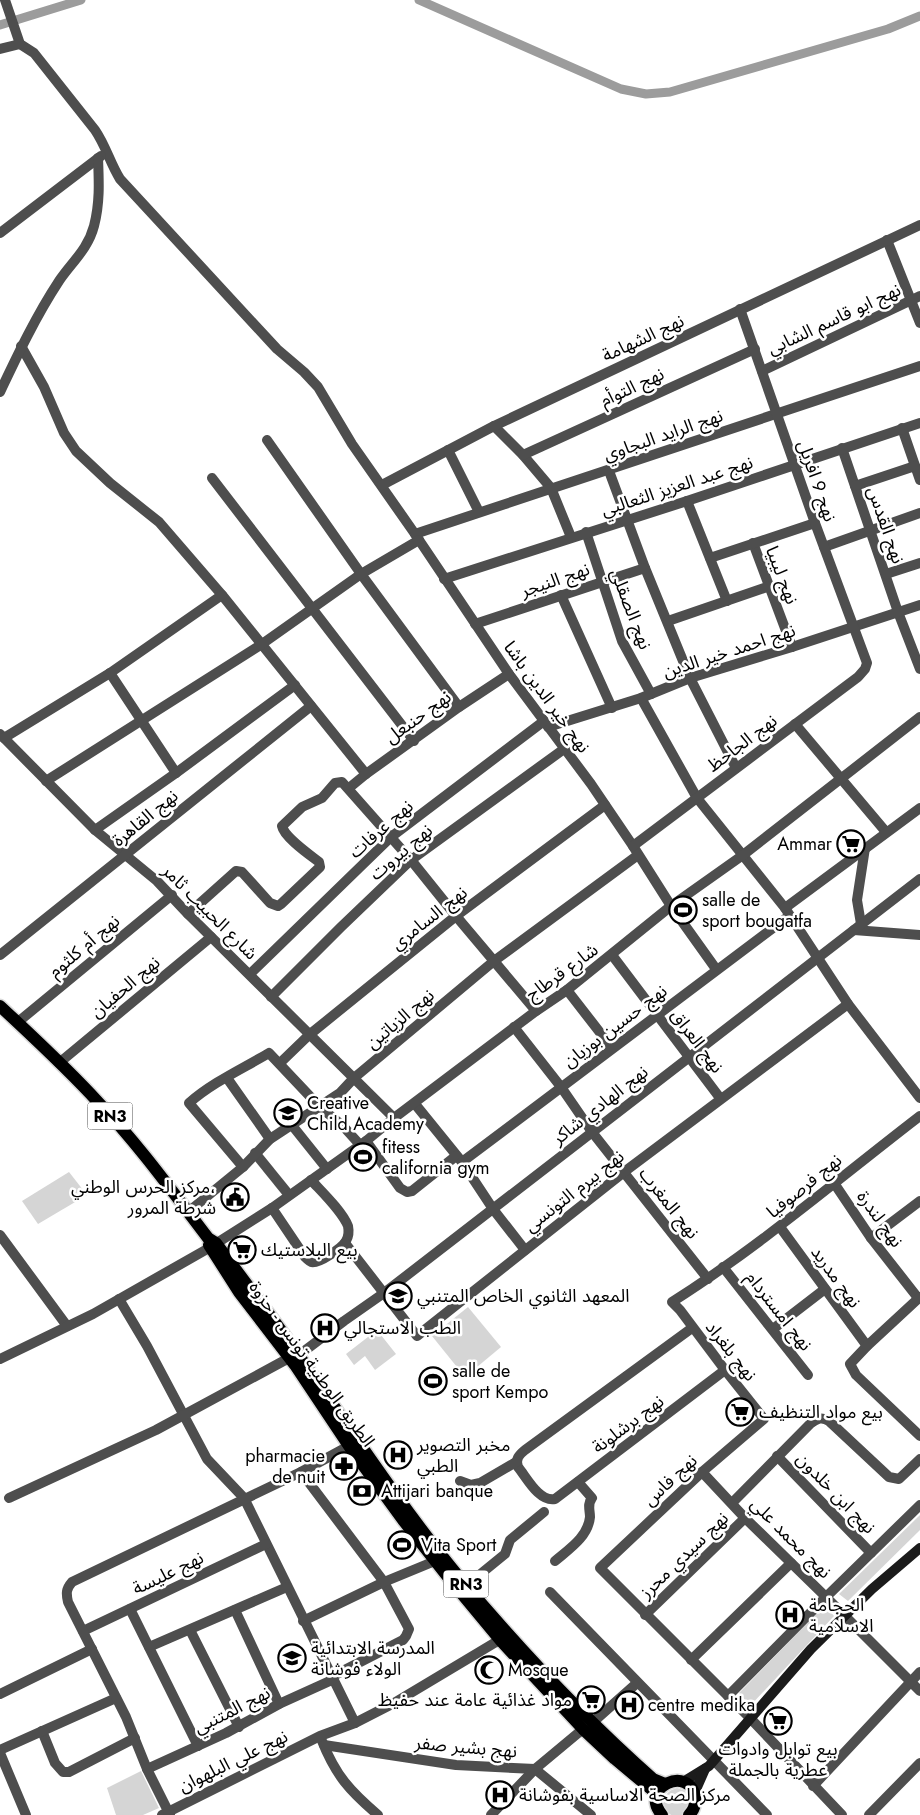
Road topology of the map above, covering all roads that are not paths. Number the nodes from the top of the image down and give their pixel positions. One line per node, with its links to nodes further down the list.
1 (7, 4): 2 (street)
2 (19, 42): 3 (street); 4 (street, نهج خير الدين باشا)
3 (0, 48)
4 (107, 151): 5 (street); 30 (street, نهج خير الدين باشا)
5 (98, 158): 7 (street); 12 (street)
6 (920, 225): 8 (street, نهج الشهامة)
7 (0, 233)
8 (886, 240): 9 (street); 10 (street, نهج الشهامة)
9 (915, 298): 11 (street); 15 (street, نهج ابو قاسم الشابي)
10 (740, 309): 13 (street, نهج 9 افريل); 19 (street, نهج الشهامة)
11 (920, 323)
12 (21, 346): 16 (street); 52 (street)
13 (755, 349): 15 (street, نهج 9 افريل); 24 (street, نهج التوأم)
14 (920, 366): 17 (street, نهج الرايد البجاوي)
15 (762, 371): 17 (street, نهج 9 افريل)
16 (0, 392)
17 (777, 413): 25 (street, نهج 9 افريل); 27 (street, نهج الرايد البجاوي)
18 (920, 423): 20 (street, نهج عبد العزيز الثعالبي)
19 (494, 426): 23 (street, نهج الشهامة); 24 (street)
20 (902, 428): 22 (street, نهج عبد العزيز الثعالبي); 26 (street)
21 (267, 440): 47 (street)
22 (842, 448): 25 (street, نهج عبد العزيز الثعالبي); 31 (street, نهج القدس)
23 (448, 450): 30 (street, نهج الشهامة); 34 (street)
24 (523, 455): 32 (street)
25 (794, 465): 33 (street, نهج عبد العزيز الثعالبي); 37 (street, نهج 9 افريل)
26 (915, 466): 29 (street); 31 (street)
27 (609, 471): 32 (street, نهج الرايد البجاوي); 36 (street)
28 (212, 478): 56 (street)
29 (920, 480)
30 (382, 485): 40 (street, نهج خير الدين باشا)
31 (855, 486): 38 (street, نهج القدس)
32 (551, 488): 34 (street, نهج الرايد البجاوي); 41 (street)
33 (687, 501): 36 (street, نهج عبد العزيز الثعالبي); 44 (street)
34 (479, 512): 40 (street, نهج الرايد البجاوي)
35 (920, 513): 38 (street)
36 (627, 519): 39 (street, نهج عبد العزيز الثعالبي); 46 (street)
37 (814, 523): 42 (street); 43 (street, نهج 9 افريل)
38 (870, 530): 43 (street); 48 (street, نهج القدس)
39 (586, 532): 41 (street, نهج عبد العزيز الثعالبي); 50 (street, نهج الصقلي)
40 (417, 537): 47 (street, نهج الرايد البجاوي); 49 (street, نهج خير الدين باشا)
41 (571, 537): 49 (street, نهج عبد العزيز الثعالبي)
42 (752, 543): 44 (street); 51 (street, نهج ليبيا)
43 (824, 547): 60 (street, نهج 9 افريل)
44 (710, 558): 54 (street)
45 (920, 563): 48 (street)
46 (645, 568): 50 (street, نهج النيجر); 58 (street)
47 (361, 574): 56 (street, نهج الرايد البجاوي); 71 (street)
48 (886, 574): 57 (street, نهج القدس)
49 (444, 579): 59 (street, نهج خير الدين باشا)
50 (602, 581): 53 (street, نهج النيجر); 69 (street, نهج الصقلي)
51 (770, 586): 54 (street); 62 (street, نهج ليبيا)
52 (222, 595): 61 (street); 65 (street)
53 (561, 595): 59 (street, نهج النيجر); 72 (street)
54 (727, 601): 58 (street)
55 (920, 604): 57 (street, نهج احمد خير الدين)
56 (312, 607): 61 (street, نهج الرايد البجاوي); 78 (street)
57 (898, 612): 60 (street, نهج احمد خير الدين); 64 (street, نهج القدس)
58 (668, 620): 67 (street)
59 (475, 624): 66 (street, نهج خير الدين باشا)
60 (852, 627): 62 (street, نهج احمد خير الدين); 63 (street, نهج 9 افريل)
61 (262, 644): 68 (street); 74 (street, نهج الرايد البجاوي)
62 (792, 648): 67 (street, نهج احمد خير الدين)
63 (866, 663): 76 (street, نهج الجاحظ)
64 (920, 669)
65 (110, 673): 74 (street); 77 (street)
66 (509, 674): 71 (street, نهج حنبعل); 75 (street, نهج خير الدين باشا)
67 (690, 678): 69 (street, نهج احمد خير الدين); 80 (street)
68 (295, 685): 70 (street); 81 (street)
69 (646, 696): 72 (street, نهج احمد خير الدين); 86 (street, نهج الصقلي)
70 (311, 706): 82 (street); 94 (street, نهج القاهرة)
71 (458, 707): 78 (street, نهج حنبعل)
72 (612, 708): 75 (street, نهج احمد خير الدين)
73 (920, 717): 83 (street, شارع قرطاج)
74 (140, 720): 81 (street); 84 (street, نهج الرايد البجاوي)
75 (546, 724): 79 (street, نهج خير الدين باشا); 91 (street, نهج عرفات)
76 (795, 724): 80 (street, نهج الجاحظ); 83 (street)
77 (2, 736): 84 (street, شارع الحبيب ثامر)
78 (414, 741): 82 (street, نهج حنبعل)
79 (564, 749): 87 (street, نهج خير الدين باشا); 96 (street, نهج بيروت)
80 (736, 768): 86 (street, نهج الجاحظ)
81 (176, 773): 89 (street)
82 (366, 774): 85 (street, نهج حنبعل)
83 (841, 778): 90 (street); 95 (street, شارع قرطاج)
84 (46, 780): 89 (street, شارع الحبيب ثامر)
85 (346, 786): 91 (street); 101 (street, نهج حنبعل)
86 (697, 798): 93 (street, نهج الجاحظ); 95 (street, نهج الصقلي)
87 (605, 805): 93 (street, نهج خير الدين باشا); 102 (street, نهج السامري)
88 (920, 808): 90 (street, نهج حسين بوزيان)
89 (95, 830): 94 (street, شارع الحبيب ثامر)
90 (886, 832): 92 (street, نهج حسين بوزيان)
91 (391, 837): 96 (street); 111 (street, نهج عرفات)
92 (865, 848): 100 (street, نهج حسين بوزيان); 103 (street)
93 (635, 851): 99 (street, نهج خير الدين باشا); 109 (street, نهج الزياتين)
94 (125, 855): 98 (street, شارع الحبيب ثامر); 106 (street, نهج القاهرة)
95 (743, 855): 99 (street, شارع قرطاج); 100 (street, نهج الصقلي)
96 (412, 860): 102 (street); 113 (street, نهج بيروت)
97 (920, 879): 103 (street, نهج الهادي شاكر)
98 (172, 895): 101 (street, شارع الحبيب ثامر); 118 (street, نهج أم كلثوم)
99 (671, 906): 107 (street, شارع قرطاج); 110 (street, نهج خير الدين باشا)
100 (787, 912): 108 (street, نهج الصقلي); 110 (street, نهج حسين بوزيان)
101 (188, 914): 105 (street, شارع الحبيب ثامر)
102 (456, 916): 109 (street); 120 (street, نهج السامري)
103 (858, 927): 104 (street); 108 (street, نهج الهادي شاكر)
104 (920, 935)
105 (211, 937): 111 (street, شارع الحبيب ثامر); 123 (street, نهج الحفيان)
106 (0, 955)
107 (612, 955): 112 (street, شارع قرطاج); 117 (street, نهج العراق)
108 (818, 959): 114 (street, نهج الصقلي); 122 (street, نهج الهادي شاكر)
109 (494, 961): 116 (street); 126 (street, نهج الزياتين)
110 (716, 969): 117 (street, نهج حسين بوزيان)
111 (250, 974): 113 (street, شارع الحبيب ثامر)
112 (567, 990): 116 (street, شارع قرطاج); 121 (street)
113 (272, 997): 120 (street, شارع الحبيب ثامر)
114 (848, 1004): 128 (street, نهج بيرم التونسي); 129 (street, نهج الصقلي)
115 (0, 1006): 118 (main road, الطريق الوطنية تونس - حزوة / RN3)
116 (536, 1011): 119 (street, شارع قرطاج)
117 (657, 1017): 121 (street, نهج حسين بوزيان); 122 (street, نهج العراق)
118 (18, 1022): 123 (main road, الطريق الوطنية تونس - حزوة / RN3)
119 (514, 1027): 127 (street, نهج المغرب); 130 (street, شارع قرطاج)
120 (309, 1035): 124 (street, نهج السامري); 126 (street, شارع الحبيب ثامر)
121 (612, 1048): 127 (street, نهج حسين بوزيان)
122 (688, 1058): 128 (street, نهج العراق); 135 (street, نهج الهادي شاكر)
123 (59, 1063): 149 (main road, الطريق الوطنية تونس - حزوة / RN3)
124 (280, 1063): 125 (street); 131 (street)
125 (227, 1078): 136 (street); 140 (street)
126 (354, 1078): 131 (street, نهج الزياتين); 133 (street, شارع الحبيب ثامر)
127 (561, 1087): 135 (street, نهج المغرب); 139 (street, نهج حسين بوزيان)
128 (720, 1098): 142 (street, نهج بيرم التونسي)
129 (920, 1098)
130 (415, 1104): 133 (street, شارع قرطاج); 139 (street)
131 (320, 1107): 134 (street, نهج الزياتين); 137 (street)
132 (920, 1116): 144 (street, نهج فرصوفيا)
133 (394, 1118): 137 (street, شارع قرطاج)
134 (291, 1124): 136 (street, نهج الزياتين); 141 (street)
135 (592, 1132): 142 (street, نهج المغرب); 148 (street, نهج الهادي شاكر)
136 (270, 1139): 138 (street, نهج الزياتين)
137 (364, 1143): 139 (street, نهج حسين بوزيان); 141 (street, شارع قرطاج)
138 (255, 1153): 140 (street, نهج الزياتين); 145 (street)
139 (459, 1159): 148 (street)
140 (243, 1168): 149 (street, نهج الزياتين)
141 (327, 1169): 143 (street, شارع قرطاج)
142 (624, 1172): 155 (street, نهج بيرم التونسي); 157 (street, نهج المغرب)
143 (311, 1180): 145 (street, شارع قرطاج); 154 (street)
144 (834, 1182): 150 (street, نهج فرصوفيا); 152 (street, نهج لندرة)
145 (289, 1195): 147 (street, شارع قرطاج)
146 (920, 1201): 152 (street)
147 (272, 1208): 153 (street, شارع قرطاج); 154 (street)
148 (493, 1209): 155 (street); 159 (street, نهج الهادي شاكر)
149 (188, 1212): 153 (main road, الطريق الوطنية تونس - حزوة / RN3)
150 (780, 1227): 156 (street, نهج فرصوفيا); 158 (street, نهج مدريد)
151 (0, 1235): 163 (street)
152 (871, 1238): 160 (street, نهج لندرة)
153 (211, 1243): 161 (street, شارع قرطاج); 167 (main road, الطريق الوطنية تونس - حزوة / RN3)
154 (345, 1243): 159 (street, نهج بيرم التونسي)
155 (524, 1250): 159 (street, نهج بيرم التونسي)
156 (723, 1267): 157 (street, نهج فرصوفيا); 165 (street, نهج امستردام)
157 (708, 1279): 162 (street, نهج فرصوفيا)
158 (825, 1289): 165 (street); 166 (street, نهج مدريد)
159 (384, 1294): 167 (street, نهج الهادي شاكر)
160 (919, 1297): 166 (street)
161 (119, 1298): 163 (street, شارع قرطاج); 171 (street)
162 (672, 1302): 164 (street, نهج بلغراد)
163 (67, 1326): 168 (street, شارع قرطاج)
164 (692, 1328): 169 (street, نهج بلغراد); 177 (street)
165 (772, 1329): 170 (street, نهج امستردام)
166 (867, 1346): 173 (street)
167 (294, 1357): 171 (street, نهج الهادي شاكر); 174 (main road, الطريق الوطنية تونس - حزوة / RN3); 195 (main road, الطريق الوطنية تونس - حزوة / RN3)
168 (0, 1359)
169 (725, 1370): 172 (street, نهج بلغراد); 181 (street, نهج برشلونة)
170 (808, 1375)
171 (184, 1415): 182 (street, نهج الهادي شاكر); 183 (street)
172 (764, 1419): 179 (street, نهج فاس)
173 (920, 1436)
174 (349, 1446): 178 (street); 192 (main road, الطريق الوطنية تونس - حزوة / RN3)
175 (778, 1456): 176 (street); 184 (street); 190 (street, نهج ابن خلدون)
176 (920, 1459)
177 (516, 1462): 180 (street); 181 (street, نهج برشلونة)
178 (301, 1472): 183 (street); 194 (street)
179 (702, 1472): 184 (street, نهج محمد علي); 201 (street, نهج فاس)
180 (460, 1481)
181 (578, 1482): 191 (street)
182 (9, 1498)
183 (244, 1498): 188 (street); 205 (street)
184 (732, 1503): 187 (street, نهج محمد علي)
185 (920, 1505): 190 (street)
186 (544, 1512): 195 (street)
187 (745, 1518): 193 (street, نهج محمد علي); 201 (street, نهج سيدي محرز)
188 (266, 1544): 196 (street); 199 (street, نهج عليسة)
189 (920, 1548): 202 (main road)
190 (871, 1553): 198 (street)
191 (555, 1560)
192 (435, 1561): 194 (street); 206 (main road, الطريق الوطنية تونس - حزوة / RN3)
193 (791, 1563): 198 (street, نهج محمد علي); 209 (street)
194 (384, 1582): 203 (street); 211 (street, نهج المتنبي)
195 (467, 1585): 206 (main road, الطريق الوطنية تونس - حزوة / RN3)
196 (287, 1587): 200 (street); 203 (street)
197 (550, 1592): 213 (street)
198 (826, 1596): 202 (street, نهج محمد علي); 216 (street)
199 (130, 1609): 205 (street, نهج عليسة); 207 (street)
200 (235, 1610): 204 (street); 218 (street)
201 (645, 1615): 209 (street)
202 (845, 1616): 212 (street, نهج محمد علي); 219 (main road)
203 (303, 1620): 211 (street)
204 (190, 1630): 207 (street); 222 (street)
205 (83, 1631): 208 (street)
206 (505, 1638): 220 (street, نهج علي البلهوان); 221 (main road, الطريق الوطنية تونس - حزوة / RN3)
207 (149, 1647): 226 (street)
208 (92, 1649): 215 (street); 217 (street)
209 (691, 1660): 216 (street)
210 (920, 1672): 212 (street)
211 (332, 1679): 218 (street, نهج المتنبي); 220 (street)
212 (911, 1682): 214 (street, نهج محمد علي); 235 (street)
213 (637, 1683): 221 (street); 228 (street)
214 (920, 1691)
215 (0, 1694)
216 (728, 1696): 219 (street)
217 (116, 1698): 223 (street); 224 (street)
218 (279, 1704): 222 (street, نهج المتنبي)
219 (750, 1718): 228 (main road); 235 (street)
220 (355, 1723): 225 (street, نهج علي البلهوان)
221 (588, 1726): 231 (street); 234 (main road, الطريق الوطنية تونس - حزوة / RN3); 236 (main road, الطريق الوطنية تونس - حزوة / RN3)
222 (239, 1727): 226 (street, نهج المتنبي)
223 (42, 1731): 224 (street); 227 (street)
224 (135, 1738): 230 (street)
225 (322, 1740): 231 (street, نهج بشير صفر); 238 (street, نهج علي البلهوان); 242 (street)
226 (198, 1746): 230 (street, نهج المتنبي)
227 (0, 1752): 241 (street)
228 (714, 1760): 232 (main road); 245 (street)
229 (920, 1763): 247 (street)
230 (147, 1769): 238 (street)
231 (534, 1769): 243 (street); 244 (street, نهج بشير صفر)
232 (705, 1769): 233 (main road); 237 (main road)
233 (682, 1782): 234 (main road); 237 (main road)
234 (665, 1784): 236 (main road)
235 (813, 1786): 246 (street)
236 (657, 1794): 239 (main road)
237 (694, 1794): 240 (main road)
238 (166, 1814)
239 (660, 1814)
240 (692, 1814)
241 (26, 1815)
242 (378, 1815)
243 (491, 1815)
244 (591, 1815)
245 (767, 1815)
246 (842, 1815)
247 (869, 1815)

